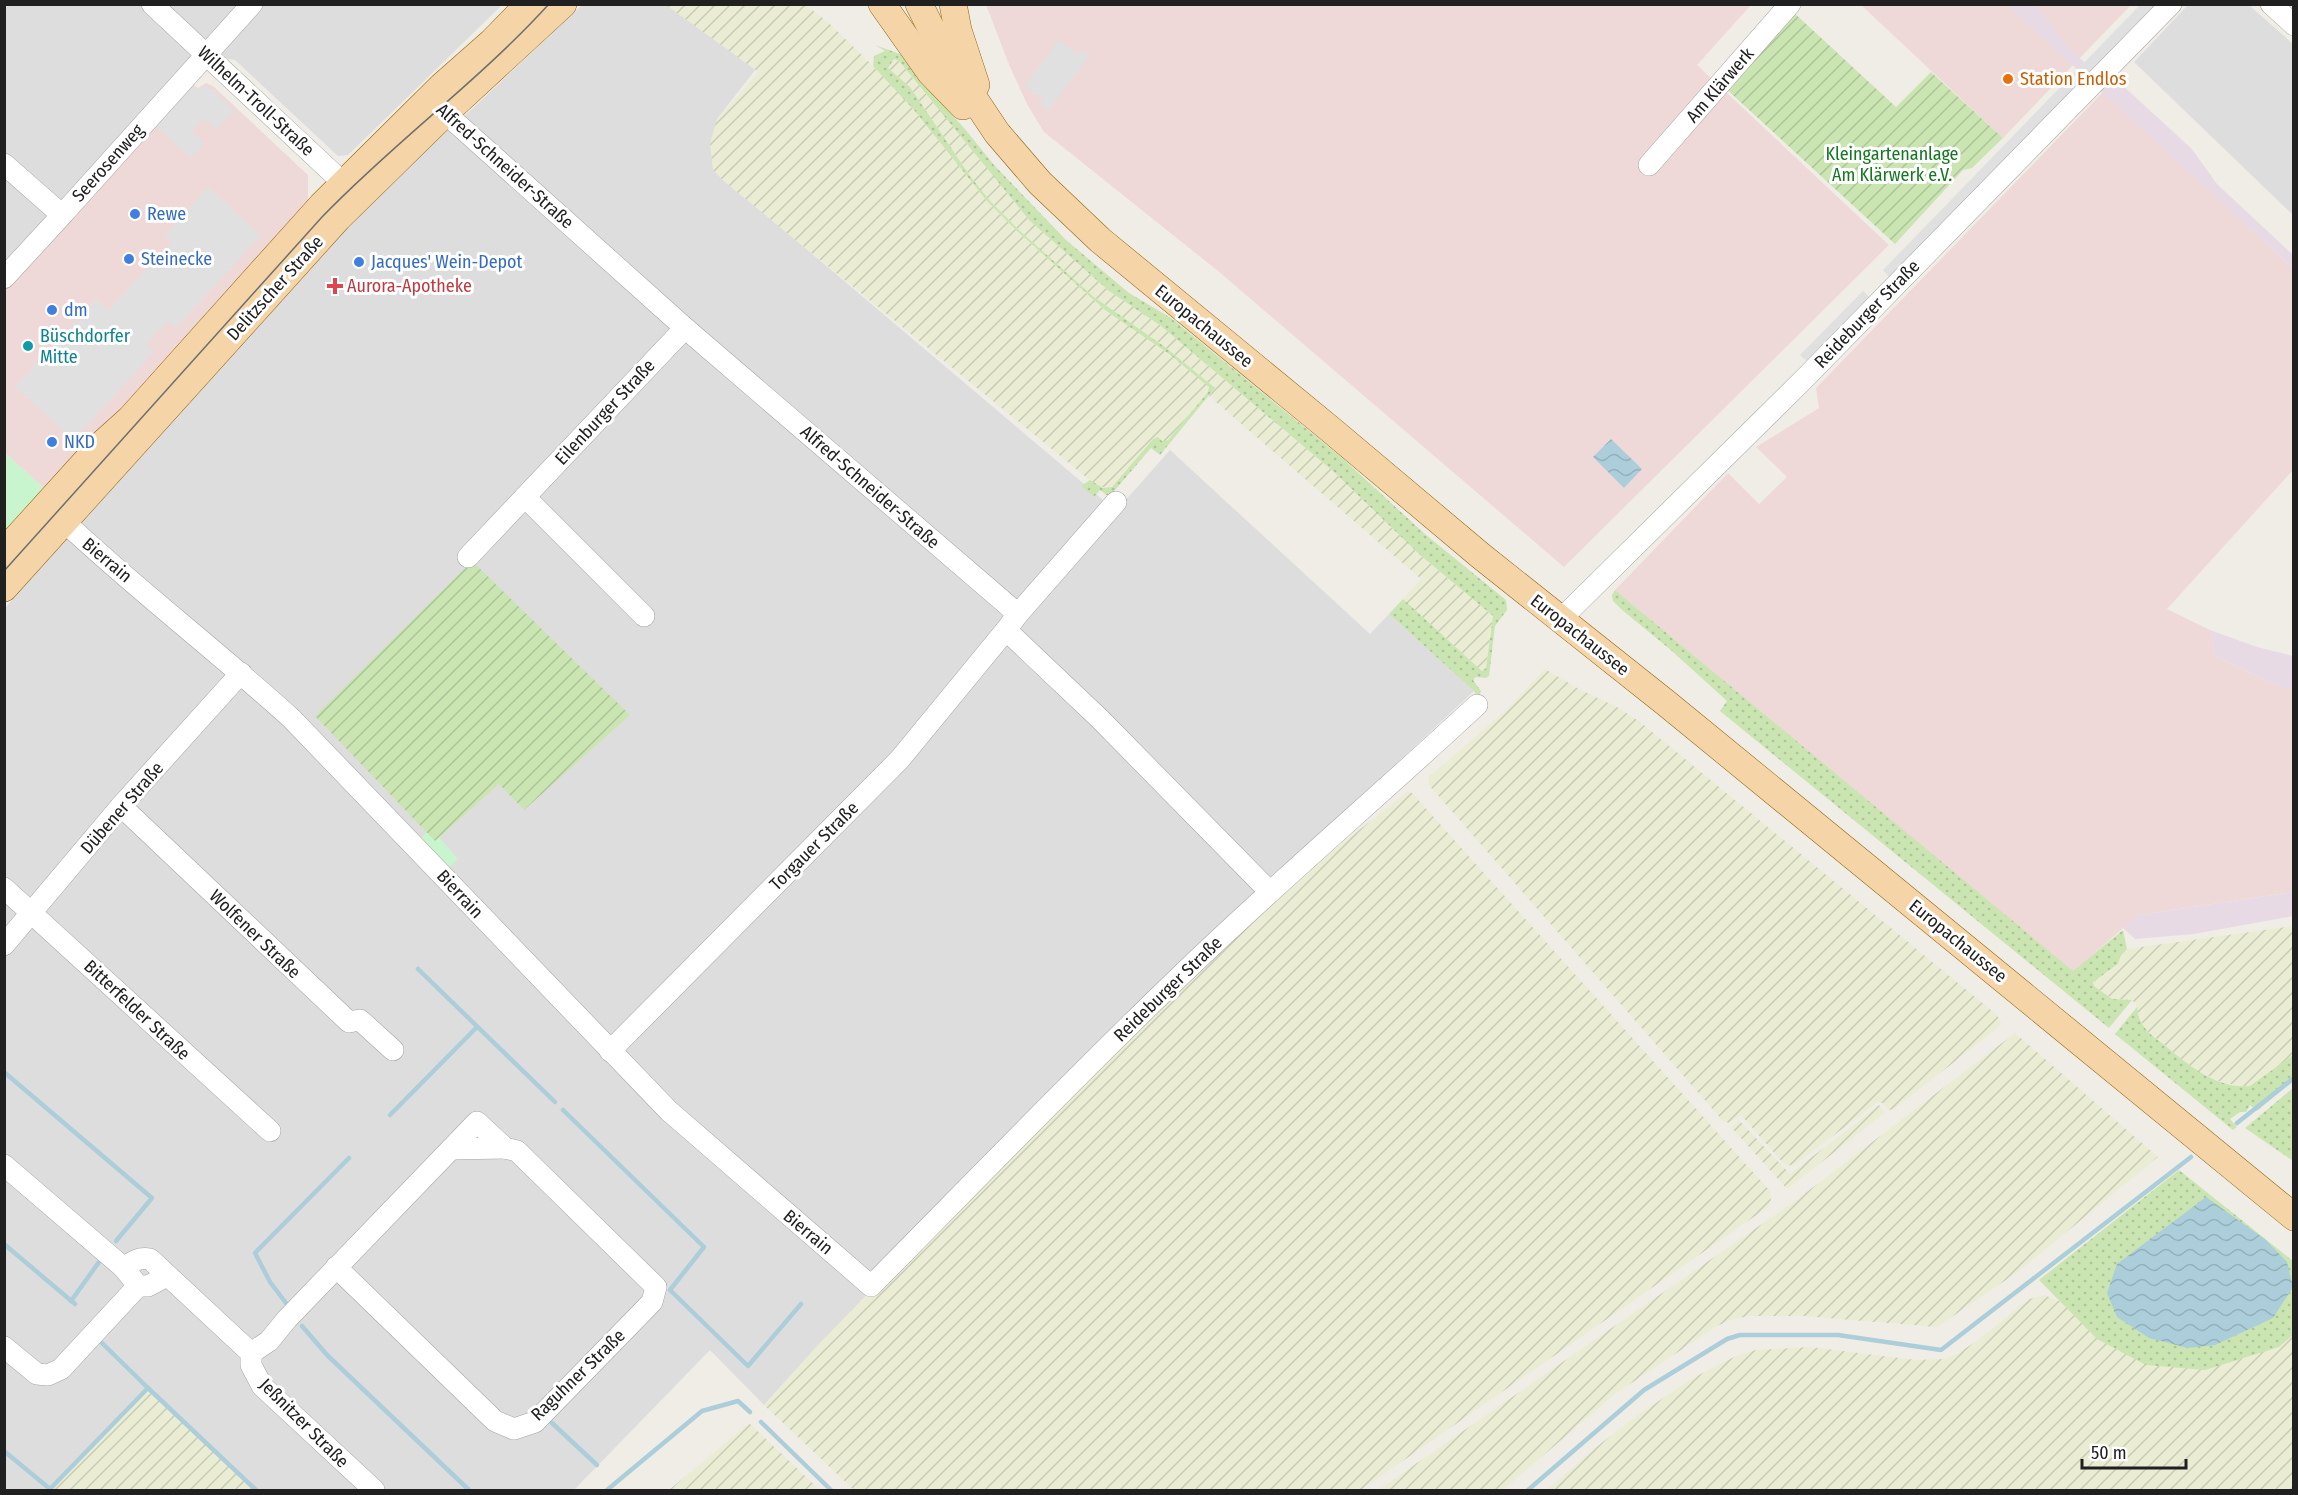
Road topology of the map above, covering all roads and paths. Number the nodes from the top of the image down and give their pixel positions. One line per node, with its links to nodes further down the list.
1 (152, 4): 12 (street, Wilhelm-Troll-Straße)
2 (252, 4): 12 (street, Seerosenweg)
3 (529, 4): 13 (main road, Delitzscher Straße)
4 (564, 4): 13 (main road, Delitzscher Straße)
5 (882, 4): 14 (main road)
6 (919, 4): 14 (main road, Europachaussee)
7 (953, 4): 14 (main road)
8 (1790, 4): 16 (street, Am Klärwerk)
9 (2171, 4): 28 (street, Reideburger Straße)
10 (2271, 4): 11 (street)
11 (2294, 25)
12 (207, 55): 17 (street, Wilhelm-Troll-Straße); 18 (street, Seerosenweg)
13 (437, 105): 17 (main road, Delitzscher Straße); 20 (street, Alfred-Schneider-Straße)
14 (997, 133): 28 (main road, Europachaussee)
15 (4, 164): 18 (street, Seerosenweg)
16 (1649, 165)
17 (352, 190): 23 (main road, Delitzscher Straße)
18 (62, 215): 19 (street)
19 (4, 278)
20 (685, 328): 21 (street, Eilenburger Straße); 29 (street, Alfred-Schneider-Straße)
21 (525, 497): 25 (street, Eilenburger Straße); 27 (street)
22 (1116, 502): 29 (street, Torgauer Straße)
23 (56, 513): 24 (main road, Delitzscher Straße); 26 (main road, Delitzscher Straße); 30 (street, Bierrain)
24 (4, 552)
25 (468, 557)
26 (4, 588)
27 (644, 616)
28 (1560, 620): 41 (main road, Europachaussee)
29 (1012, 622): 34 (street, Alfred-Schneider-Straße); 38 (street, Torgauer Straße)
30 (241, 673): 32 (street, Dübener Straße); 38 (street, Bierrain)
31 (1476, 705): 34 (street, Reideburger Straße)
32 (122, 806): 35 (street, Dübener Straße); 37 (street, Wolfener Straße)
33 (4, 888): 35 (street, Bitterfelder Straße)
34 (1270, 892): 46 (street, Reideburger Straße)
35 (32, 913): 36 (street, Dübener Straße); 39 (street, Bitterfelder Straße)
36 (4, 945)
37 (393, 1050)
38 (610, 1051): 46 (street, Bierrain)
39 (270, 1131)
40 (4, 1165): 43 (street)
41 (2294, 1217)
42 (336, 1267): 42 (street, Raguhner Straße); 48 (street, Raguhner Straße)
43 (124, 1268): 44 (street); 45 (street)
44 (167, 1276): 45 (street); 48 (street)
45 (138, 1286): 47 (street)
46 (871, 1286)
47 (4, 1347)
48 (251, 1353): 49 (street, Jeßnitzer Straße)
49 (374, 1491)

